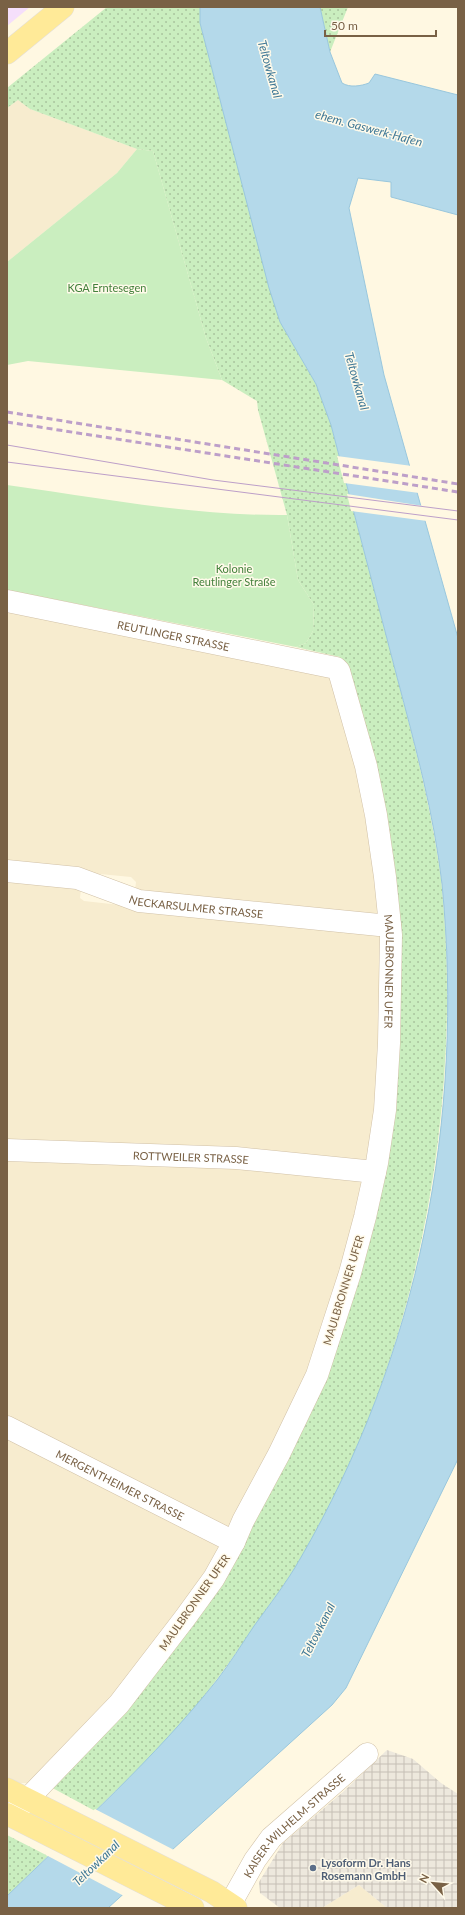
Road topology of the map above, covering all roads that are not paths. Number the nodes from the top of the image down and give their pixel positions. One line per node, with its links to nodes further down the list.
1 (63, 7): 2 (main road)
2 (7, 53)
3 (7, 601): 4 (street, REUTLINGER STRASSE)
4 (339, 671): 6 (street, MAULBRONNER UFER)
5 (7, 871): 6 (street, NECKARSULMER STRASSE)
6 (390, 925): 8 (street, MAULBRONNER UFER)
7 (7, 1150): 8 (street, ROTTWEILER STRASSE)
8 (375, 1172): 10 (street, MAULBRONNER UFER)
9 (7, 1427): 10 (street, MERGENTHEIMER STRASSE)
10 (234, 1542): 13 (street, MAULBRONNER UFER)
11 (368, 1754): 16 (street, KAISER-WILHELM-STRASSE)
12 (7, 1789): 13 (main road, KAISER-WILHELM-STRASSE)
13 (30, 1801): 14 (street, MAULBRONNER UFER); 16 (main road, KAISER-WILHELM-STRASSE)
14 (11, 1816): 15 (main road)
15 (184, 1904)
16 (231, 1907)

